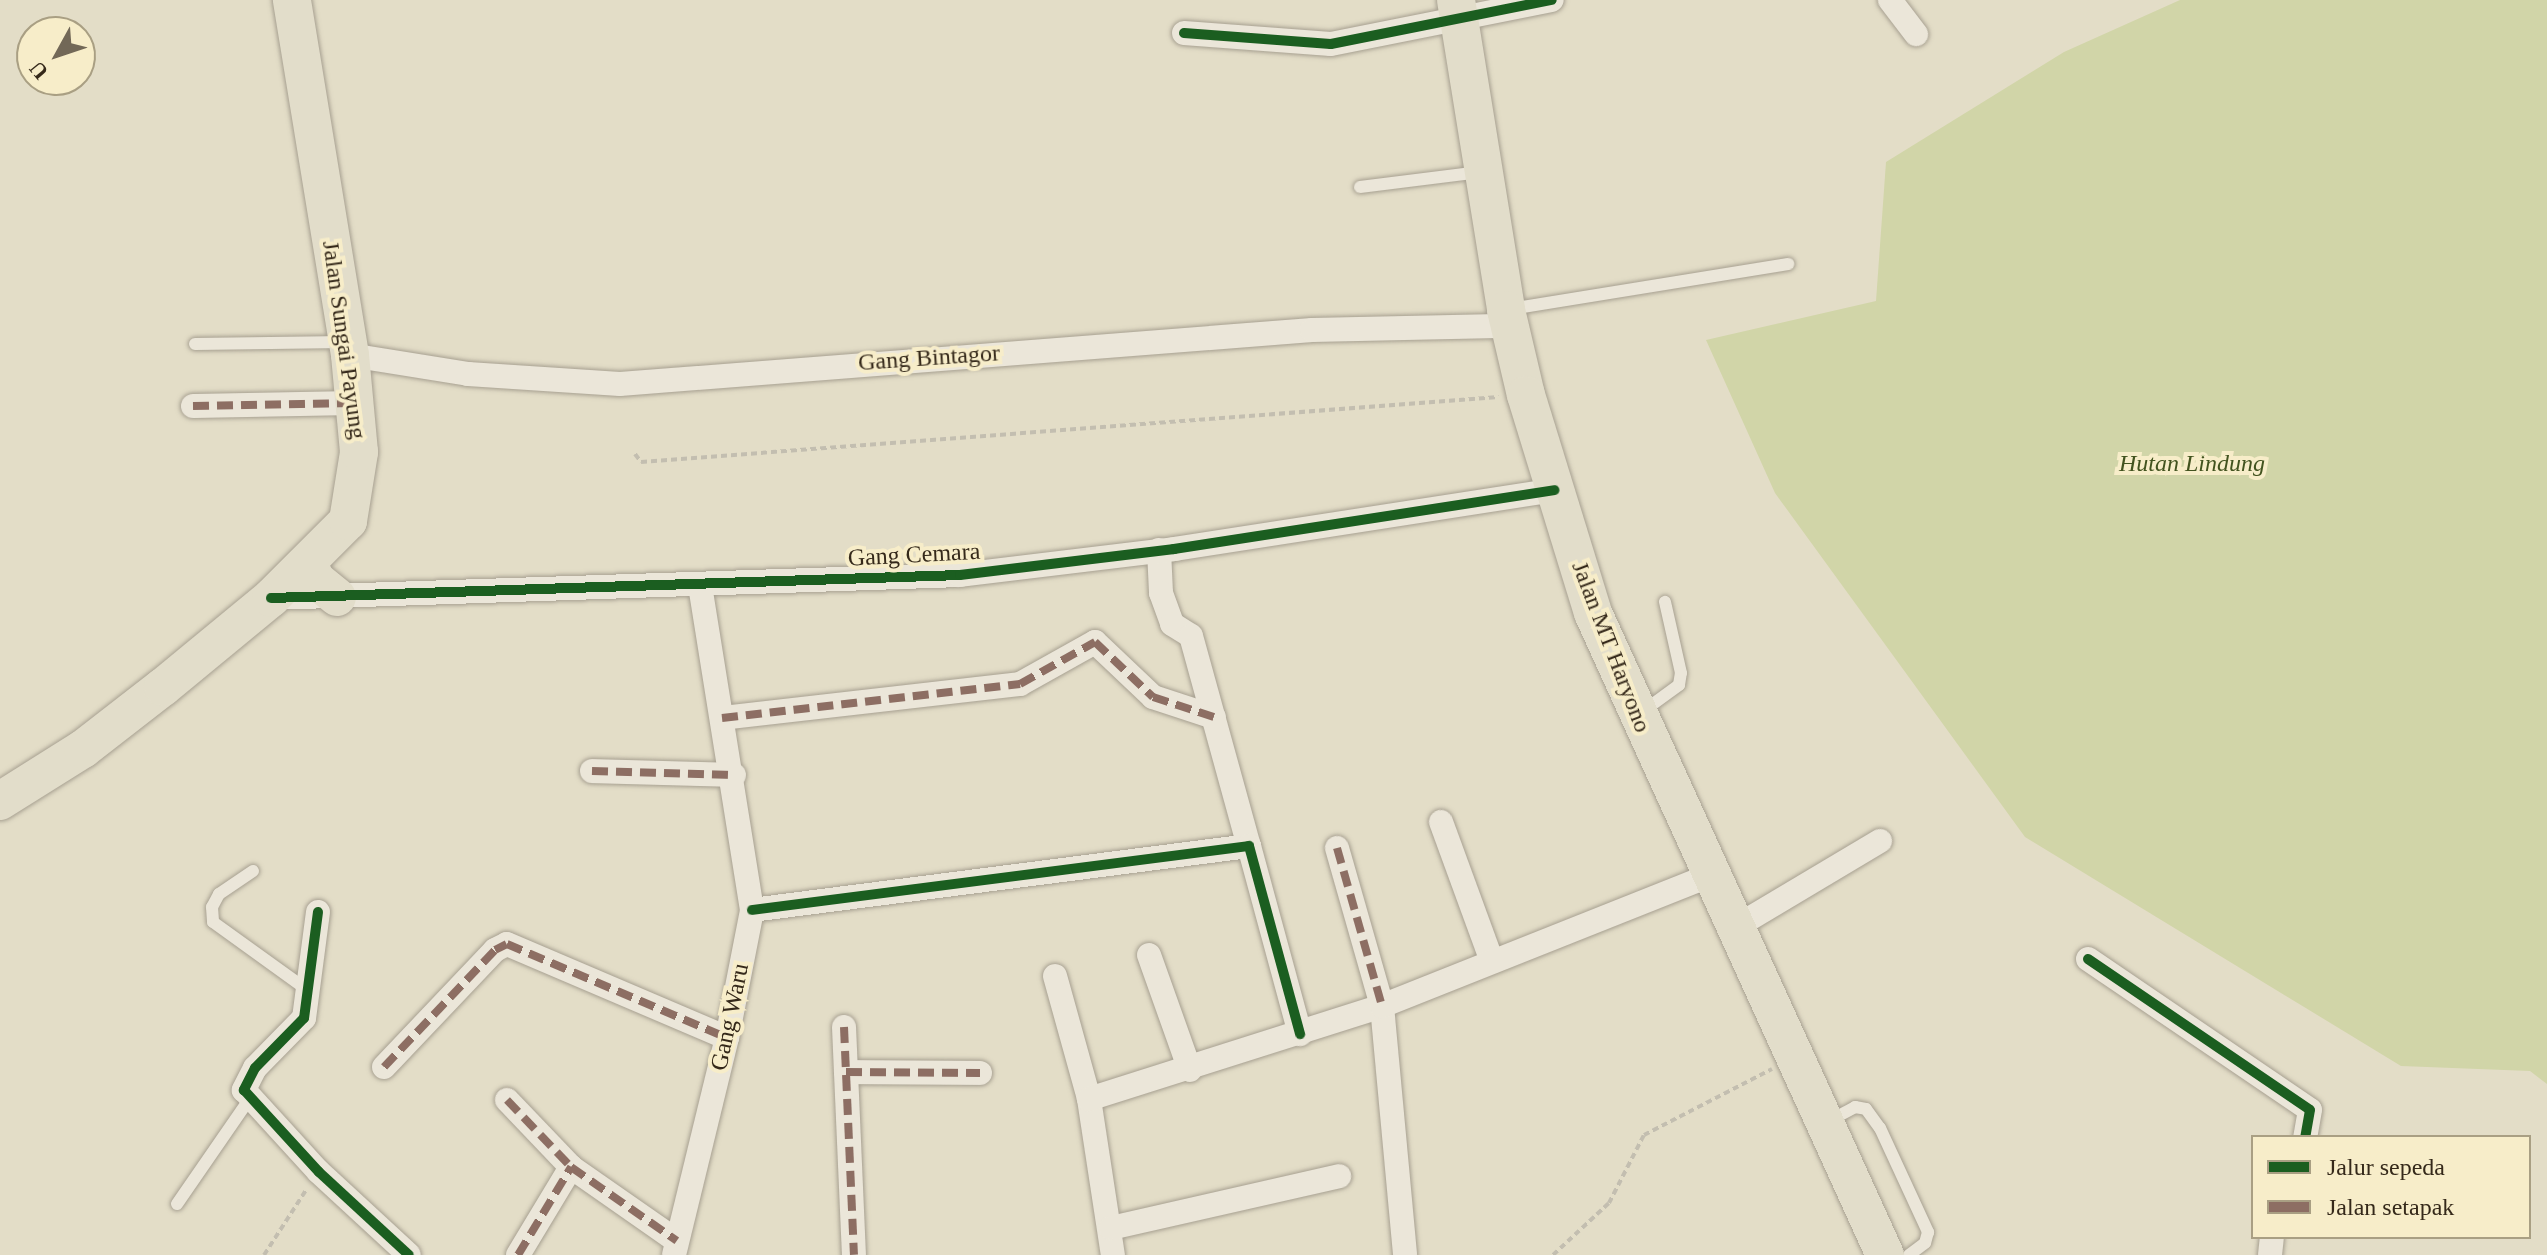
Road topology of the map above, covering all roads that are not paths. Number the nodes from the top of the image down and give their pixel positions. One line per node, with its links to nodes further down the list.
1 (292, 0): 10 (main road, Jalan Sungai Payung)
2 (1552, 0): 3 (street)
3 (1457, 10): 4 (street); 5 (main road, Jalan MT Haryono)
4 (1184, 33)
5 (1484, 172): 6 (lane); 8 (main road, Jalan MT Haryono)
6 (1360, 187)
7 (1788, 264): 8 (lane)
8 (1508, 318): 10 (street, Gang Bintagor); 13 (main road, Jalan MT Haryono)
9 (195, 344): 10 (lane)
10 (349, 349): 11 (main road, Jalan Sungai Payung)
11 (355, 403): 12 (street); 15 (main road, Jalan Sungai Payung)
12 (193, 406)
13 (1554, 490): 14 (street, Gang Cemara); 20 (main road, Jalan MT Haryono)
14 (1159, 550): 16 (street, Gang Cemara); 21 (street)
15 (308, 563): 17 (main road); 18 (main road, Jalan Sungai Payung)
16 (700, 584): 17 (street, Gang Cemara); 22 (street)
17 (337, 597): 18 (street, Gang Cemara)
18 (271, 598): 25 (main road, Jalan Sungai Payung)
19 (1665, 602): 20 (lane)
20 (1636, 716): 31 (main road, Jalan MT Haryono)
21 (1214, 717): 22 (street); 28 (street)
22 (722, 718): 24 (street, Gang Waru)
23 (592, 771): 24 (street)
24 (734, 775): 32 (street, Gang Waru)
25 (0, 801)
26 (1441, 822): 37 (street)
27 (1880, 841): 34 (street)
28 (1249, 846): 32 (street); 42 (street)
29 (1337, 848): 40 (street)
30 (253, 871): 39 (lane)
31 (1711, 875): 34 (main road, Jalan MT Haryono); 37 (street)
32 (752, 910): 43 (street, Gang Waru)
33 (318, 912): 39 (street)
34 (1734, 928): 51 (main road, Jalan MT Haryono)
35 (1149, 955): 45 (street)
36 (2088, 959): 52 (street)
37 (1492, 961): 40 (street)
38 (1055, 976): 48 (street)
39 (310, 992): 50 (street)
40 (1382, 1006): 42 (street); 62 (street)
41 (844, 1027): 46 (street)
42 (1300, 1034): 45 (street)
43 (727, 1038): 44 (street); 57 (street, Gang Waru)
44 (384, 1067)
45 (1190, 1070): 48 (street)
46 (846, 1072): 47 (street); 60 (street)
47 (980, 1073)
48 (1089, 1099): 56 (street)
49 (507, 1100): 53 (street)
50 (248, 1101): 55 (lane); 58 (street)
51 (1824, 1123): 63 (main road, Jalan MT Haryono); 64 (lane)
52 (2305, 1135)
53 (571, 1167): 57 (street); 59 (street)
54 (1339, 1176): 56 (street)
55 (177, 1204)
56 (1111, 1228): 61 (street)
57 (675, 1248)
58 (409, 1255)
59 (518, 1255)
60 (854, 1255)
61 (1113, 1255)
62 (1405, 1255)
63 (1885, 1255)
64 (1909, 1255)

